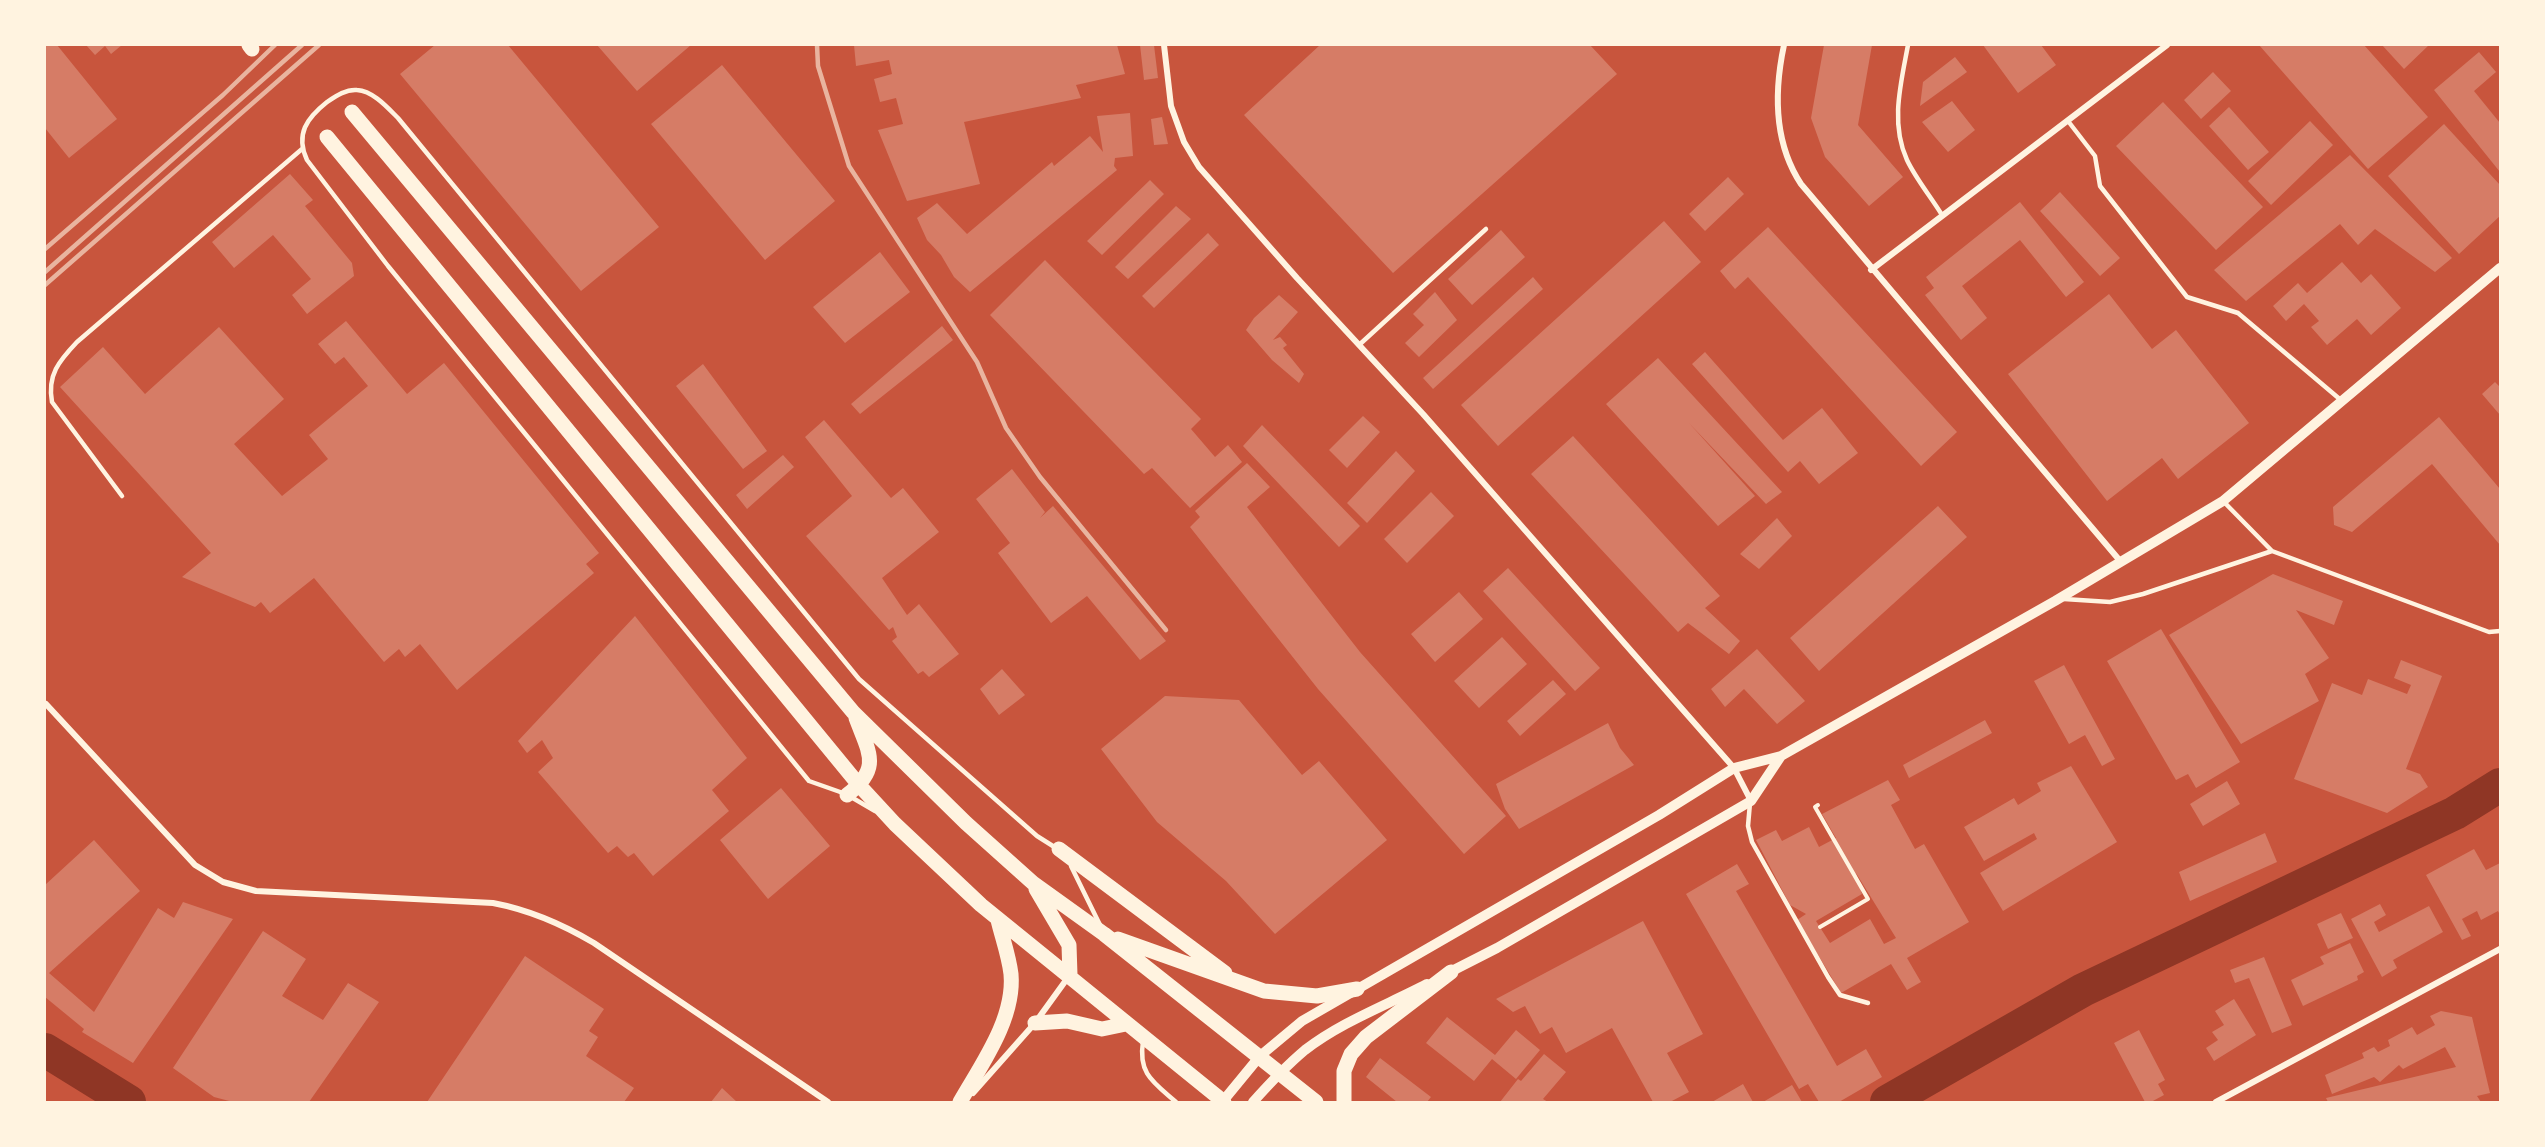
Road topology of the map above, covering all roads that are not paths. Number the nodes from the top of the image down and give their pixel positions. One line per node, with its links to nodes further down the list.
1 (1164, 45): 13 (street)
2 (1784, 45): 12 (street)
3 (1908, 45): 9 (lane)
4 (2167, 45): 6 (street)
5 (352, 112): 22 (main road)
6 (2068, 121): 9 (street); 14 (lane)
7 (327, 137): 25 (main road)
8 (302, 149): 15 (lane); 26 (lane); 29 (lane)
9 (1942, 215): 12 (street)
10 (1485, 229): 13 (lane)
11 (2500, 268): 14 (street)
12 (1871, 270): 18 (street)
13 (1359, 345): 24 (street)
14 (2342, 401): 16 (street)
15 (122, 496)
16 (2223, 501): 17 (lane); 18 (street)
17 (2272, 551): 19 (lane); 20 (lane)
18 (2121, 562): 19 (street)
19 (2058, 599): 23 (street)
20 (2500, 631)
21 (46, 704): 44 (street)
22 (853, 712): 25 (main road); 30 (main road)
23 (1781, 756): 24 (street); 27 (street)
24 (1734, 768): 27 (street); 37 (street)
25 (860, 785): 26 (main road); 28 (main road)
26 (847, 795): 28 (lane)
27 (1751, 801): 34 (street); 38 (lane)
28 (895, 824): 31 (main road)
29 (1059, 849): 32 (lane); 36 (main road)
30 (1033, 884): 32 (main road); 35 (main road)
31 (998, 920): 35 (main road); 45 (main road)
32 (1104, 934): 36 (main road); 42 (main road)
33 (2500, 949): 51 (street)
34 (1451, 972): 43 (street); 50 (main road)
35 (1070, 975): 39 (street); 40 (main road)
36 (1239, 984): 37 (main road)
37 (1358, 989): 42 (street)
38 (1868, 1003)
39 (1035, 1023): 40 (main road); 45 (street)
40 (1126, 1024): 41 (main road)
41 (1143, 1039): 46 (lane); 47 (main road)
42 (1260, 1056): 43 (main road); 47 (street)
43 (1279, 1072): 48 (street); 49 (main road)
44 (828, 1102)
45 (962, 1102)
46 (1176, 1102)
47 (1223, 1102)
48 (1253, 1102)
49 (1316, 1102)
50 (1344, 1102)
51 (2216, 1102)

